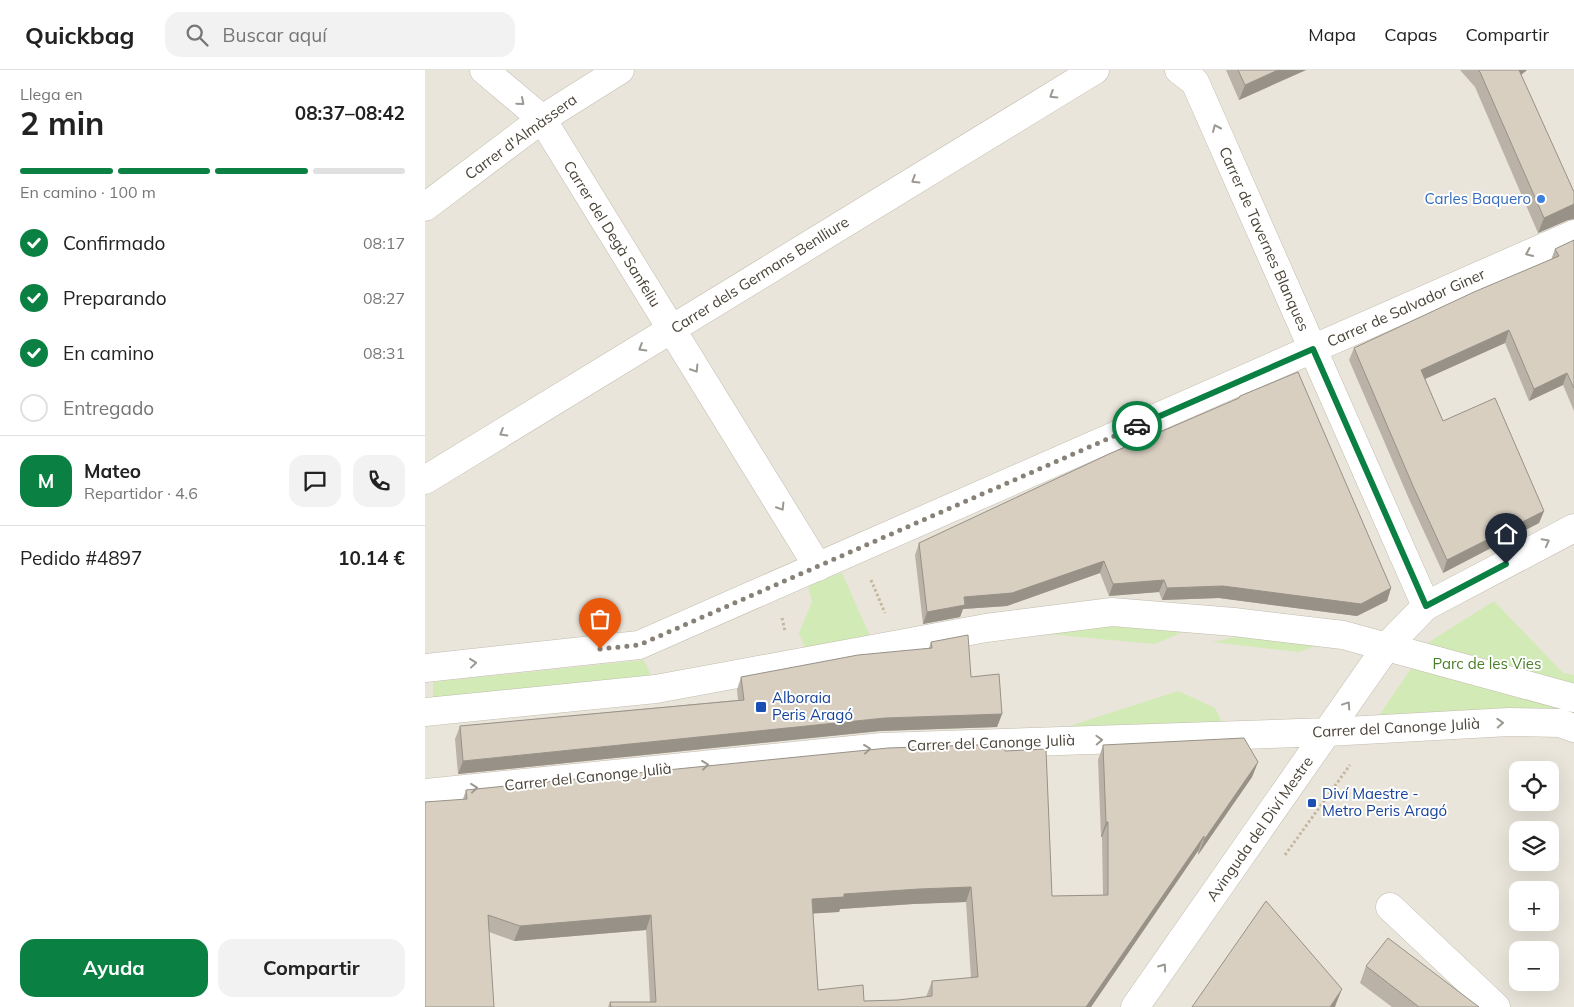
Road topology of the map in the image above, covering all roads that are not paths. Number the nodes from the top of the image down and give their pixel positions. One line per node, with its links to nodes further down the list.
1 (484, 70): 5 (street, Carrer del Degà Sanfeliu, one-way to 5)
2 (620, 70): 5 (street, Carrer d'Almàssera)
3 (1095, 70): 8 (street, Carrer dels Germans Benlliure, one-way to 8)
4 (1179, 70): 9 (street, Carrer de Tavernes Blanques, one-way to 4)
5 (542, 119): 6 (street, Carrer d'Almàssera); 8 (street, Carrer del Degà Sanfeliu)
6 (425, 207)
7 (1574, 234): 9 (street, Carrer de Salvador Giner, one-way to 9)
8 (671, 330): 10 (street, Carrer dels Germans Benlliure, one-way to 10); 12 (street, Carrer del Degà Sanfeliu, one-way to 12)
9 (1313, 349): 12 (street, Carrer de Salvador Giner); 13 (street, Carrer de Tavernes Blanques)
10 (425, 480)
11 (1574, 528): 13 (street, Avinguda del Diví Mestre, one-way to 11)
12 (818, 567): 15 (street, Carrer de Salvador Giner, one-way to 12)
13 (1426, 606): 14 (street, Avinguda del Diví Mestre)
14 (1387, 646): 16 (street); 17 (street); 19 (street, Avinguda del Diví Mestre, one-way to 14)
15 (425, 668)
16 (1574, 698)
17 (425, 712)
18 (1567, 725): 19 (street, Carrer del Canonge Julià, one-way to 18)
19 (1329, 732): 20 (street, Carrer del Canonge Julià, one-way to 19); 22 (street, Avinguda del Diví Mestre, one-way to 19)
20 (425, 793)
21 (1390, 907): 23 (street)
22 (1135, 1007)
23 (1496, 1007)

